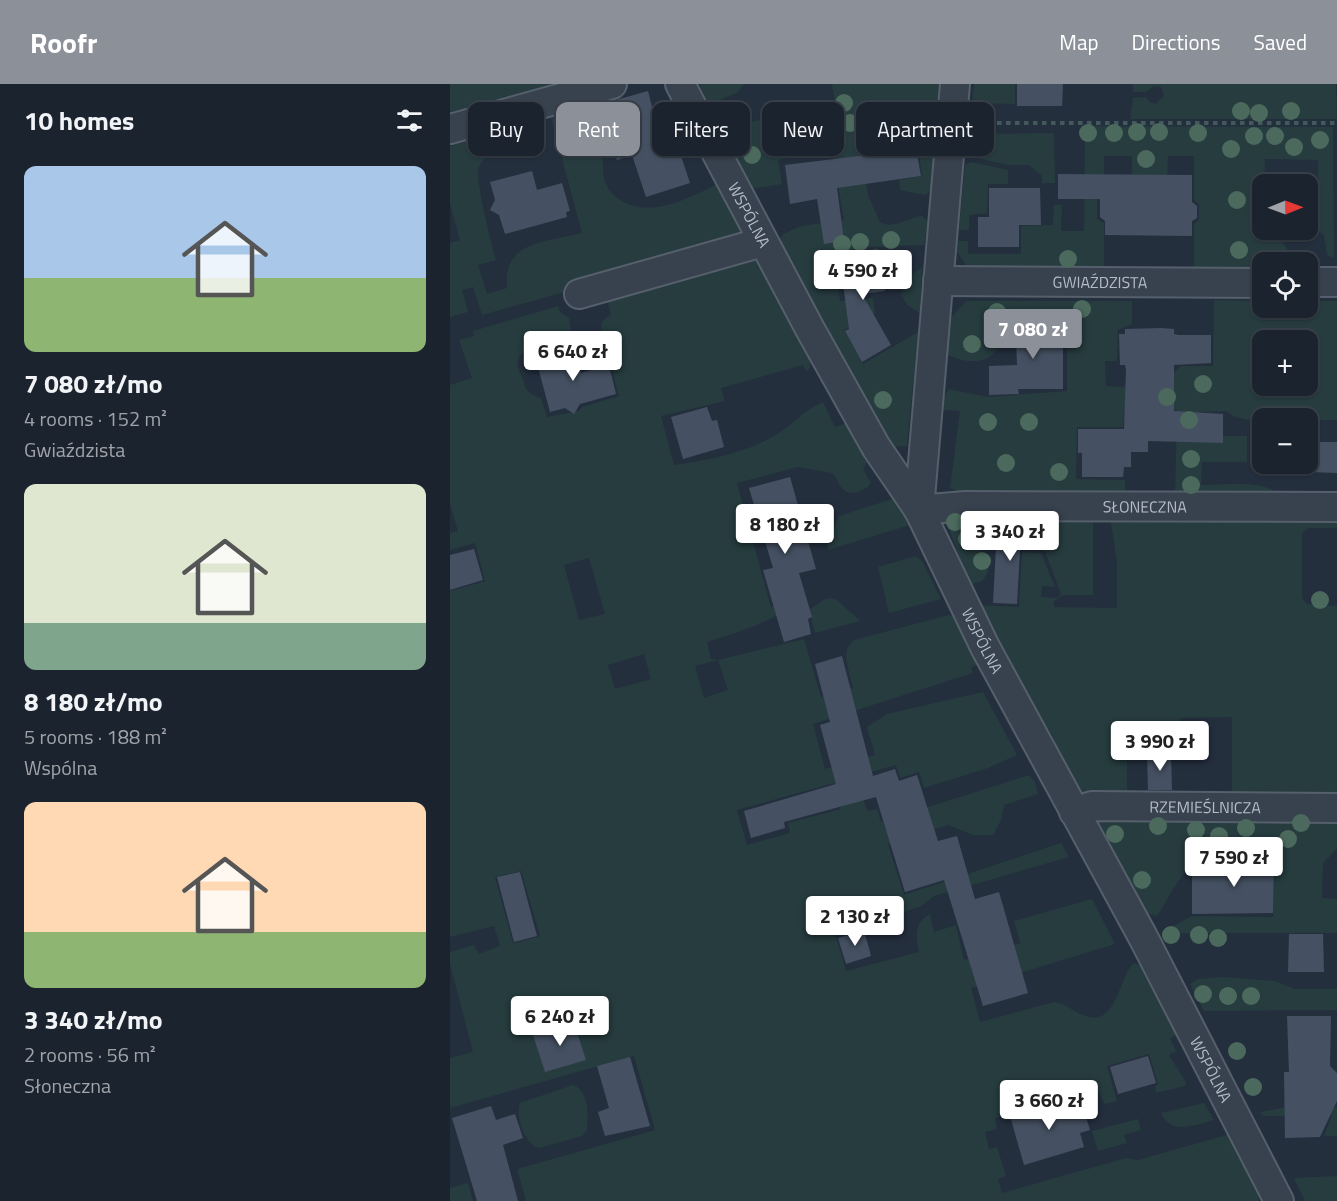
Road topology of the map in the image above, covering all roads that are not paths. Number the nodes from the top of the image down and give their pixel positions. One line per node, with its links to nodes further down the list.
1 (612, 84): 4 (street)
2 (680, 84): 5 (street, WSPÓLNA)
3 (954, 84): 6 (street)
4 (450, 129)
5 (763, 242): 10 (street); 12 (street, WSPÓLNA)
6 (938, 281): 9 (street, GWIAŹDZISTA); 12 (street)
7 (1318, 282): 8 (street)
8 (1337, 282)
9 (1252, 283)
10 (579, 294)
11 (1337, 507): 12 (street, SŁONECZNA)
12 (919, 510): 14 (street, WSPÓLNA)
13 (1337, 808): 14 (street, RZEMIEŚLNICZA)
14 (1074, 812): 15 (street, WSPÓLNA)
15 (1279, 1201)

